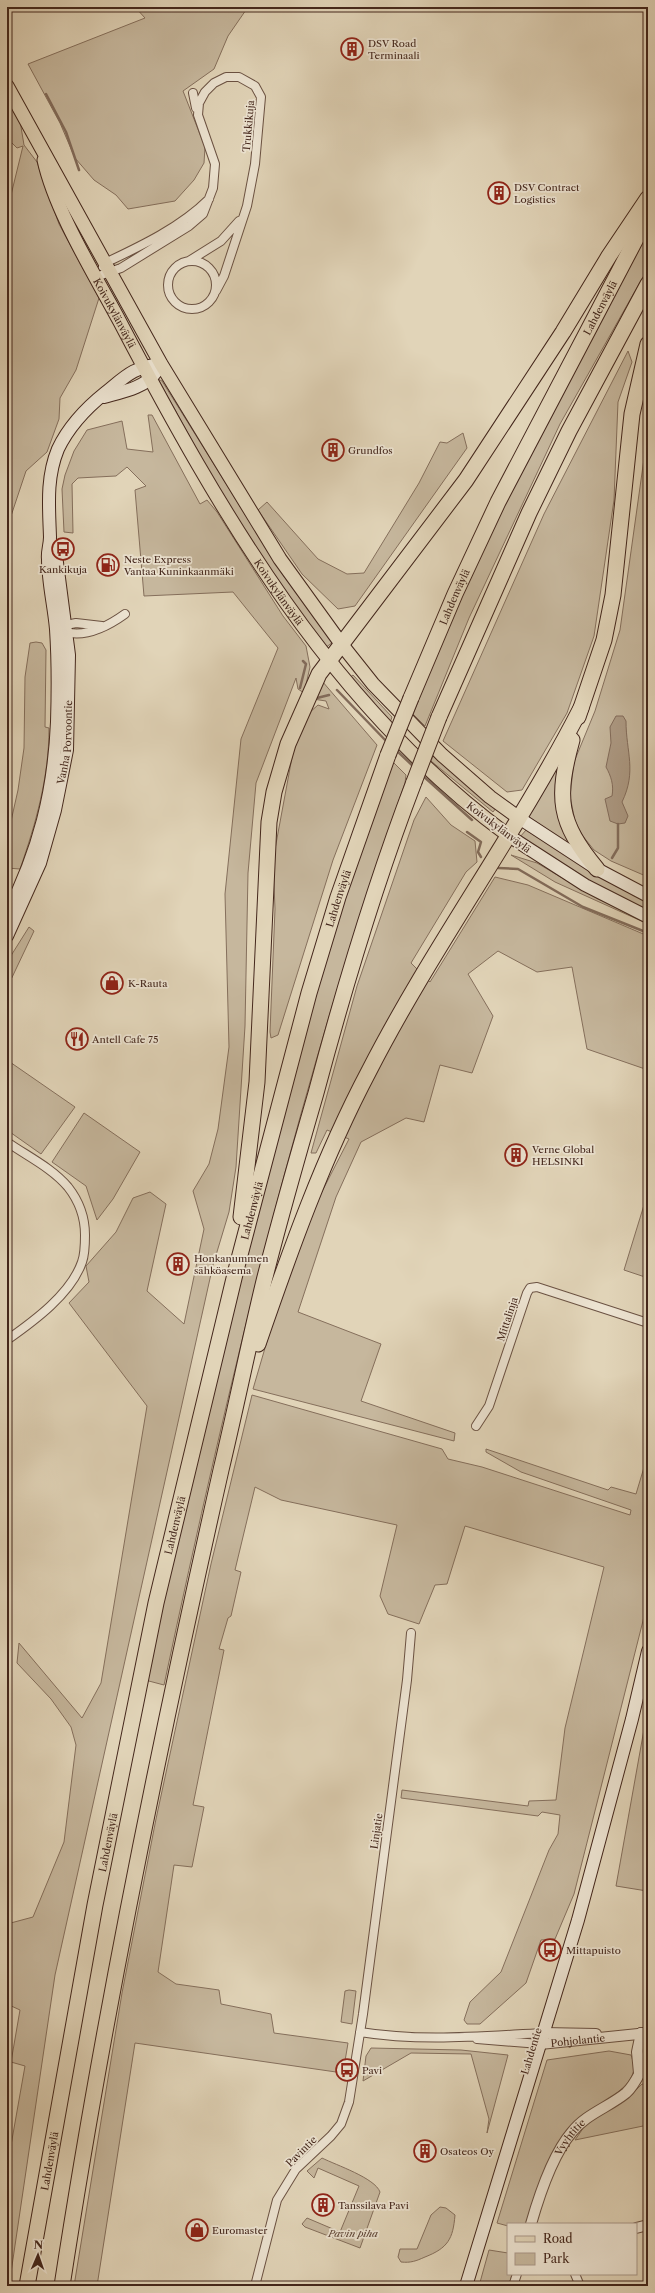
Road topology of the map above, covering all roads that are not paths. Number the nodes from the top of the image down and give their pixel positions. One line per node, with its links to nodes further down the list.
1 (7, 86): 4 (main road, Koivukylänväylä)
2 (193, 93): 3 (street)
3 (198, 115): 6 (street); 8 (street, Trukkikuja)
4 (43, 154): 10 (main road, Koivukylänväylä); 11 (main road, Koivukylänväylä)
5 (648, 198): 21 (highway)
6 (207, 201): 10 (street); 10 (street)
7 (648, 216): 32 (highway, Lahdenväylä, bridge)
8 (241, 219): 9 (street, Trukkikuja); 13 (street, Trukkikuja)
9 (189, 261): 13 (street); 13 (street, Trukkikuja)
10 (108, 268): 11 (street); 15 (main road, Koivukylänväylä)
11 (96, 277): 16 (main road, Koivukylänväylä)
12 (648, 284): 35 (highway, bridge)
13 (216, 291)
14 (648, 344): 23 (highway)
15 (161, 364): 16 (main road, Vanha Porvoontie); 17 (main road); 21 (main road, Koivukylänväylä)
16 (143, 366): 17 (main road, Koivukylänväylä); 18 (main road, Vanha Porvoontie)
17 (150, 380): 18 (main road, Vanha Porvoontie); 22 (main road, Koivukylänväylä)
18 (98, 399): 20 (main road, Vanha Porvoontie)
19 (125, 614): 20 (street)
20 (63, 628): 28 (main road, Vanha Porvoontie); 30 (main road, Vanha Porvoontie)
21 (342, 645): 22 (highway); 24 (main road, Koivukylänväylä)
22 (329, 662): 25 (main road, Koivukylänväylä); 32 (highway)
23 (581, 708): 24 (highway); 26 (highway)
24 (519, 818): 25 (highway); 26 (main road, Koivukylänväylä)
25 (509, 836): 29 (main road, Koivukylänväylä); 35 (highway)
26 (597, 869): 27 (main road, Koivukylänväylä)
27 (648, 896)
28 (7, 914)
29 (648, 917)
30 (7, 936)
31 (7, 1142): 34 (street)
32 (236, 1270): 47 (highway, Lahdenväylä)
33 (648, 1323): 36 (street, Mittalinja)
34 (7, 1340)
35 (233, 1417): 48 (highway)
36 (476, 1426)
37 (411, 1633): 39 (street, Linjatie)
38 (648, 1651): 41 (main road, Lahdentie)
39 (360, 2032): 41 (street); 49 (street, Pavintie)
40 (644, 2033): 41 (street, Pohjolantie); 42 (street, Vyyhtitie)
41 (538, 2039): 50 (main road, Lahdentie)
42 (531, 2223)
43 (648, 2225): 44 (street)
44 (637, 2228)
45 (517, 2275): 51 (street)
46 (575, 2275): 52 (street)
47 (27, 2286)
48 (62, 2286)
49 (255, 2286)
50 (466, 2286)
51 (513, 2286)
52 (580, 2286)

